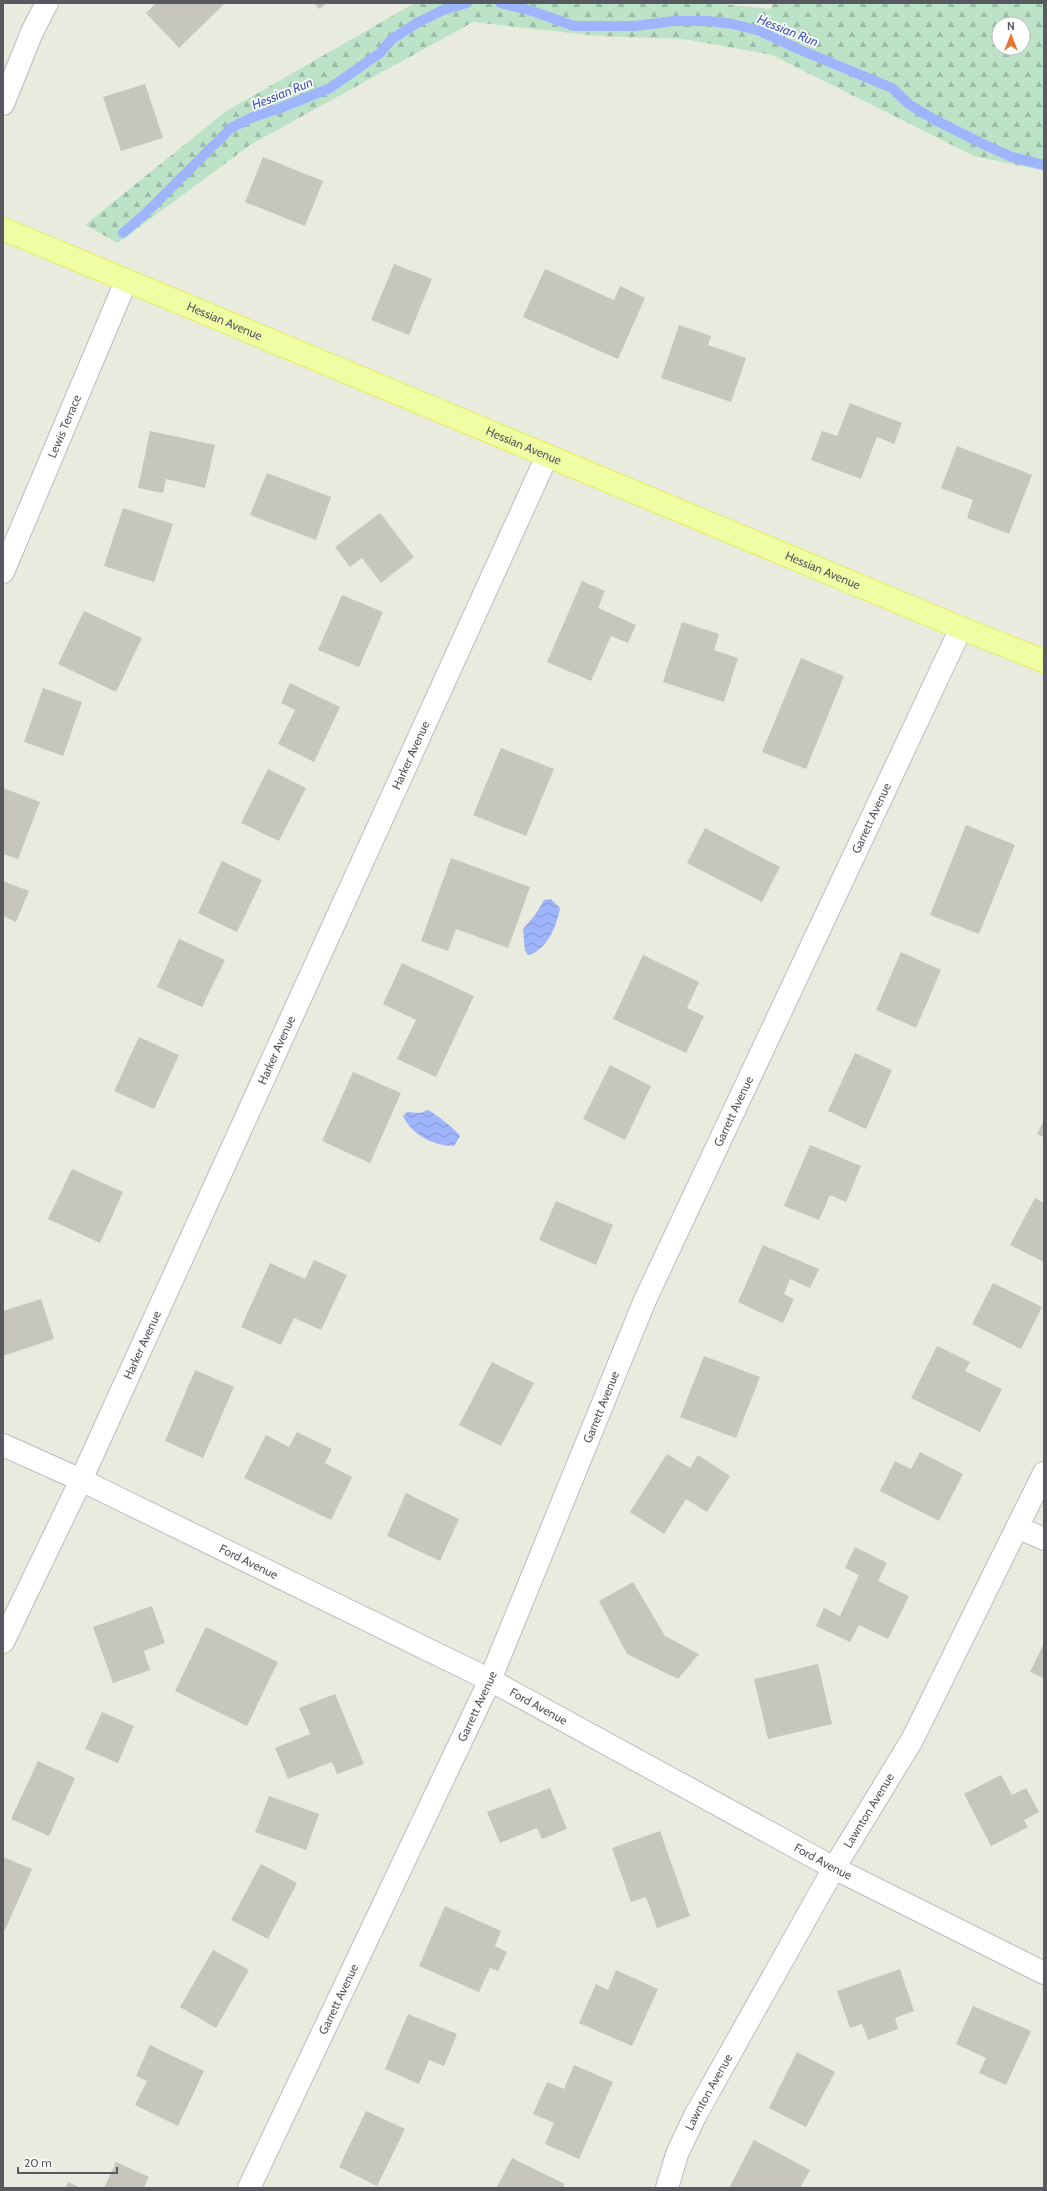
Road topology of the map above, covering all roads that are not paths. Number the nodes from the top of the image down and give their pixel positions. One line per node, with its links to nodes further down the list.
1 (47, 3): 2 (street)
2 (3, 104)
3 (3, 229): 4 (main road, Hessian Avenue)
4 (126, 281): 5 (main road, Hessian Avenue); 6 (street, Lewis Terrace)
5 (547, 456): 7 (main road, Hessian Avenue); 11 (street, Harker Avenue)
6 (3, 572)
7 (961, 628): 8 (main road, Hessian Avenue); 15 (street, Garrett Avenue)
8 (1044, 661)
9 (3, 1445): 11 (street, Ford Avenue)
10 (1044, 1473): 12 (street, Lawnton Avenue)
11 (81, 1480): 14 (street, Harker Avenue); 15 (street, Ford Avenue)
12 (1017, 1527): 13 (street); 16 (street, Lawnton Avenue)
13 (1044, 1540)
14 (3, 1642)
15 (490, 1680): 16 (street, Ford Avenue); 18 (street, Garrett Avenue)
16 (834, 1868): 17 (street, Ford Avenue); 19 (street, Lawnton Avenue)
17 (1044, 1973)
18 (249, 2188)
19 (667, 2188)

